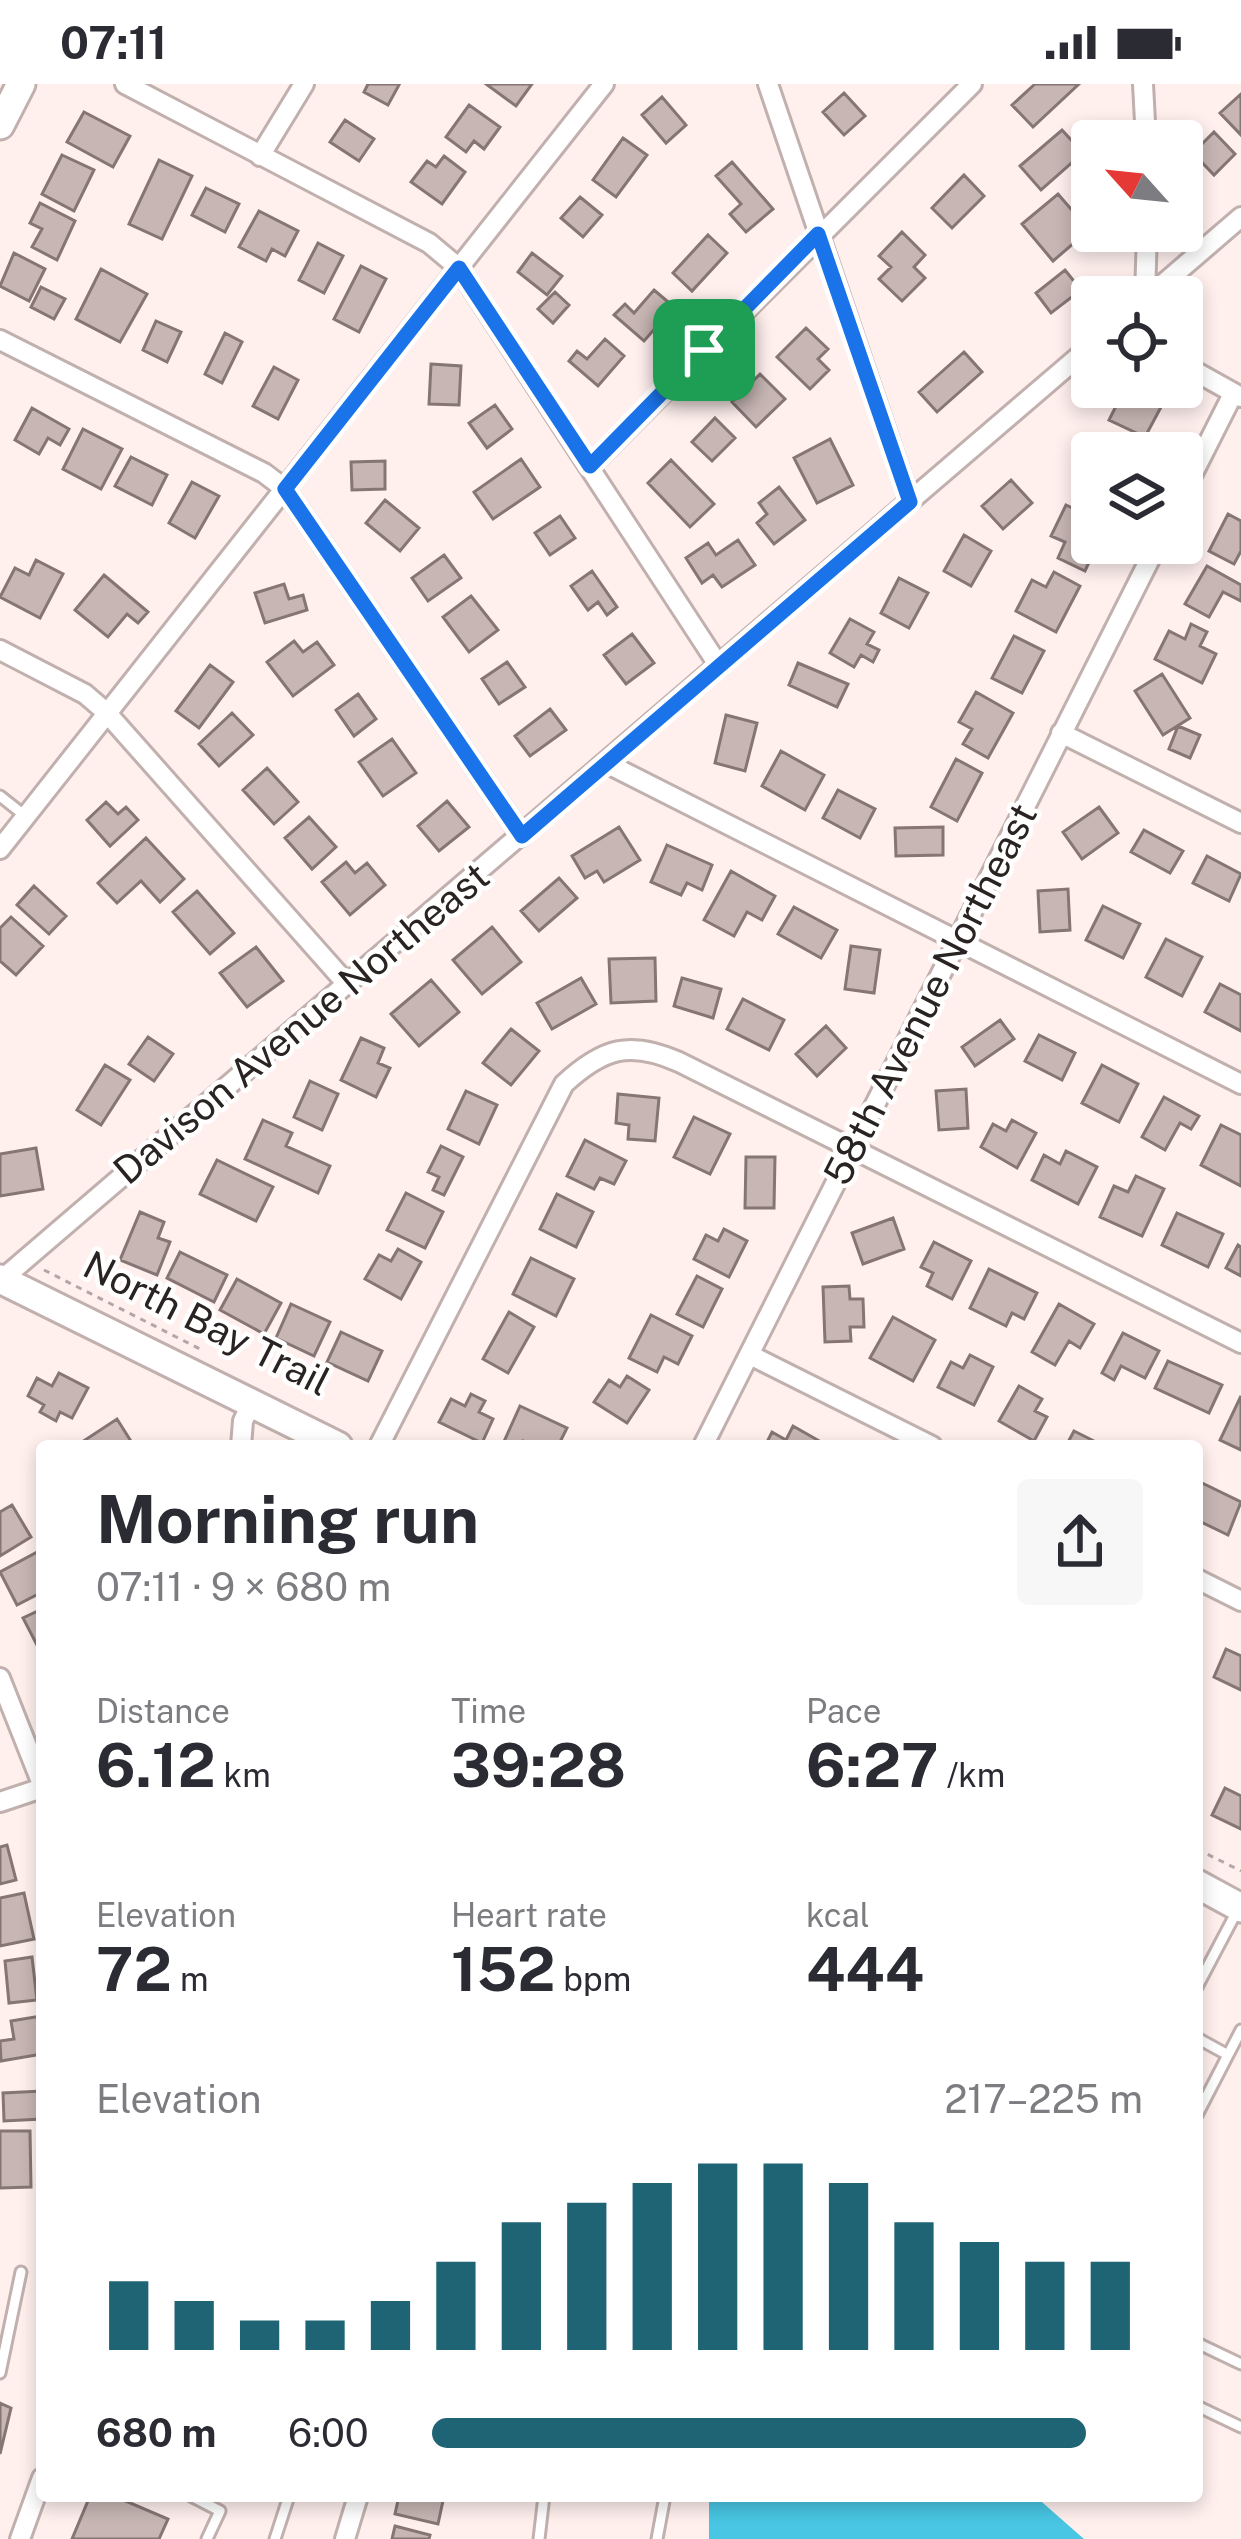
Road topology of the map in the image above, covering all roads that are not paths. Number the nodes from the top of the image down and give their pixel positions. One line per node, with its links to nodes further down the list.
1 (21, 84): 9 (street)
2 (125, 84): 10 (street)
3 (304, 84): 10 (street)
4 (604, 84): 13 (street)
5 (768, 84): 12 (street)
6 (972, 84): 12 (street)
7 (1143, 84): 8 (street)
8 (1144, 120)
9 (0, 124)
10 (260, 156): 13 (street)
11 (1241, 218): 14 (street)
12 (818, 234): 20 (street); 22 (street)
13 (459, 268): 20 (street); 21 (street)
14 (1171, 276)
15 (0, 340): 21 (street)
16 (1071, 363): 22 (street, Davison Avenue Northeast)
17 (1203, 376): 18 (street)
18 (1237, 396): 19 (street)
19 (1203, 457)
20 (590, 466): 25 (street)
21 (285, 489): 26 (street); 32 (street)
22 (910, 502): 25 (street, Davison Avenue Northeast)
23 (1147, 564): 27 (street, 58th Avenue Northeast)
24 (0, 650): 26 (street)
25 (718, 666): 28 (street, Davison Avenue Northeast)
26 (106, 712): 30 (street); 35 (street)
27 (1061, 733): 31 (street); 34 (street, 58th Avenue Northeast)
28 (606, 763): 32 (street, Davison Avenue Northeast); 34 (street)
29 (0, 796): 30 (lane)
30 (26, 816): 33 (street)
31 (1241, 823)
32 (522, 836): 35 (street, Davison Avenue Northeast)
33 (0, 849)
34 (958, 940): 36 (street); 37 (street, 58th Avenue Northeast)
35 (347, 984): 38 (street, Davison Avenue Northeast)
36 (1241, 1084)
37 (854, 1147): 39 (street); 40 (street, 58th Avenue Northeast); 44 (street)
38 (0, 1280): 41 (street)
39 (1241, 1343)
40 (750, 1355): 45 (street, 58th Avenue Northeast); 46 (street)
41 (251, 1404): 42 (street); 43 (street)
42 (241, 1440)
43 (326, 1440)
44 (382, 1440)
45 (706, 1440)
46 (920, 1440)
47 (1203, 1582): 48 (street)
48 (1241, 1601)
49 (0, 1678): 50 (street)
50 (36, 1771)
51 (36, 1788): 52 (street)
52 (0, 1802)
53 (1203, 1887): 54 (street)
54 (1240, 1907): 55 (lane)
55 (1203, 1977)
56 (1241, 2030): 58 (lane)
57 (1203, 2041): 58 (lane)
58 (1228, 2055): 59 (lane)
59 (1203, 2094)
60 (21, 2272): 63 (lane)
61 (1203, 2346): 62 (lane)
62 (1241, 2364)
63 (0, 2373)
64 (1203, 2408): 65 (lane)
65 (1241, 2427)
66 (36, 2495): 74 (street)
67 (203, 2502): 73 (lane)
68 (222, 2502): 73 (lane)
69 (287, 2502): 76 (lane)
70 (356, 2502): 77 (street)
71 (543, 2502): 78 (lane)
72 (664, 2502): 79 (lane)
73 (220, 2511): 75 (lane)
74 (20, 2539)
75 (207, 2539)
76 (275, 2539)
77 (345, 2539)
78 (539, 2539)
79 (657, 2539)

